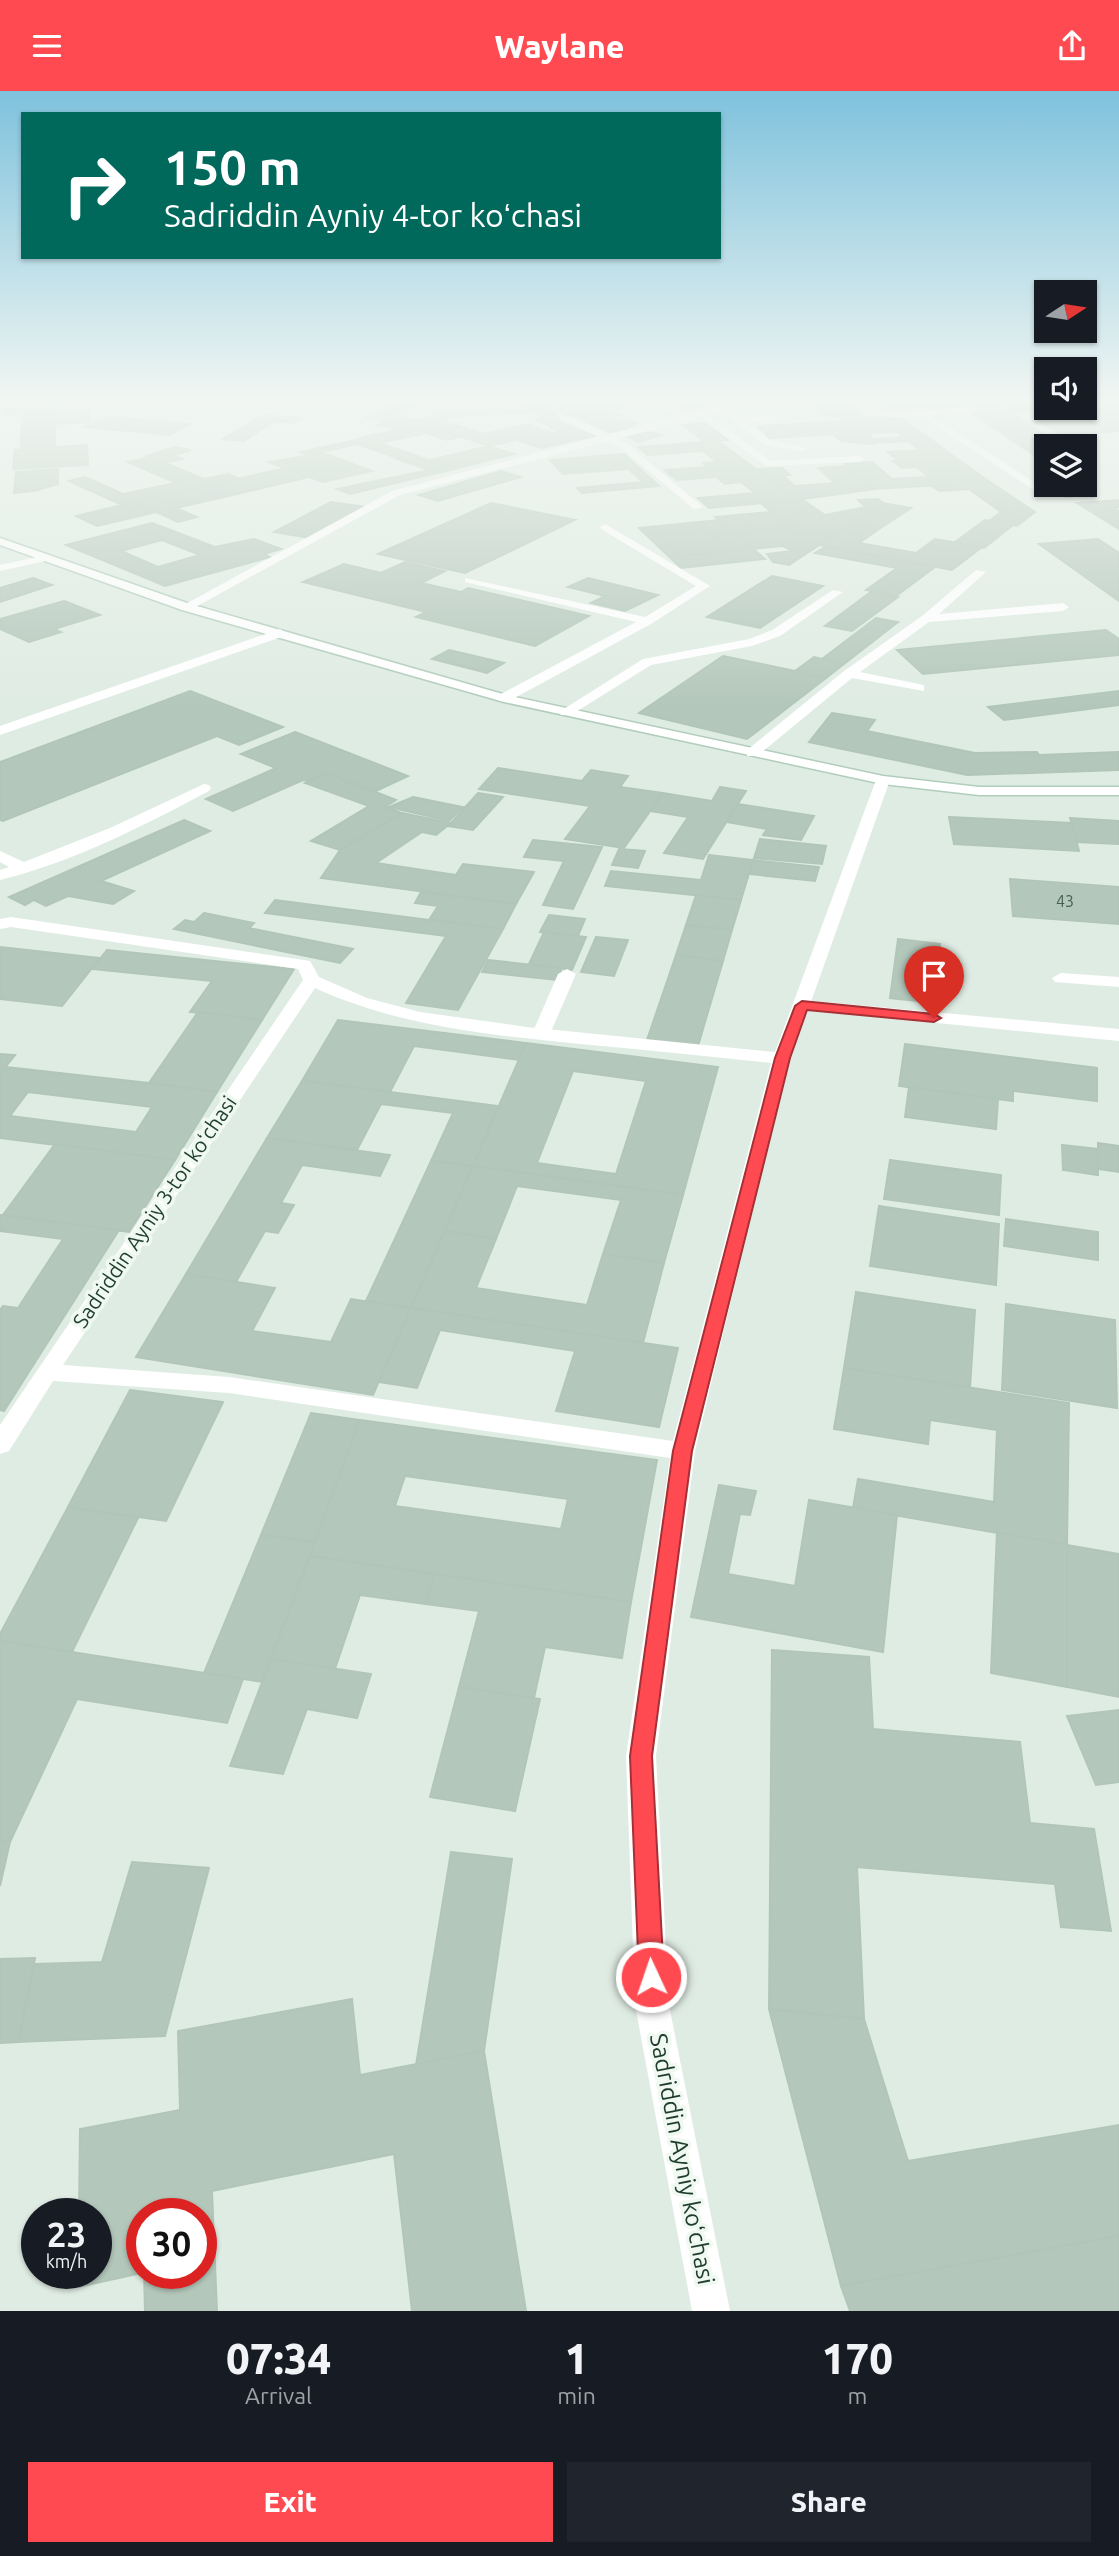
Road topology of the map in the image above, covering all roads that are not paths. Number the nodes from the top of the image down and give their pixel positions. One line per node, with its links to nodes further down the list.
1 (384, 501): 11 (street)
2 (690, 501): 3 (street)
3 (698, 507)
4 (604, 527): 14 (street)
5 (0, 541): 6 (street)
6 (46, 558): 7 (street); 11 (street)
7 (0, 568)
8 (980, 572): 13 (street)
9 (469, 580): 14 (street)
10 (837, 592): 19 (street)
11 (186, 607): 15 (street)
12 (1063, 607): 13 (street)
13 (926, 619): 16 (street)
14 (647, 621): 18 (street)
15 (280, 633): 18 (street); 20 (street)
16 (849, 674): 17 (street); 21 (street)
17 (919, 688)
18 (504, 698): 19 (street)
19 (566, 712): 21 (street)
20 (0, 731)
21 (752, 753): 22 (street)
22 (883, 780): 24 (street); 33 (street, Sadriddin Ayniy koʻchasi)
23 (204, 788): 26 (street)
24 (1119, 791)
25 (0, 856): 26 (street)
26 (23, 868): 27 (street)
27 (0, 875)
28 (6, 923): 31 (street)
29 (567, 974): 34 (street)
30 (1060, 978): 32 (street)
31 (312, 980): 34 (street); 37 (street, Sadriddin Ayniy 3-tor koʻchasi)
32 (1119, 982)
33 (802, 1006): 35 (street); 36 (street, Sadriddin Ayniy koʻchasi)
34 (541, 1034): 36 (street)
35 (1119, 1035)
36 (782, 1058): 39 (street, Sadriddin Ayniy koʻchasi)
37 (46, 1372): 38 (street, Sadriddin Ayniy 3-tor koʻchasi); 39 (street)
38 (0, 1445)
39 (683, 1451): 40 (street, Sadriddin Ayniy koʻchasi)
40 (711, 2311)

